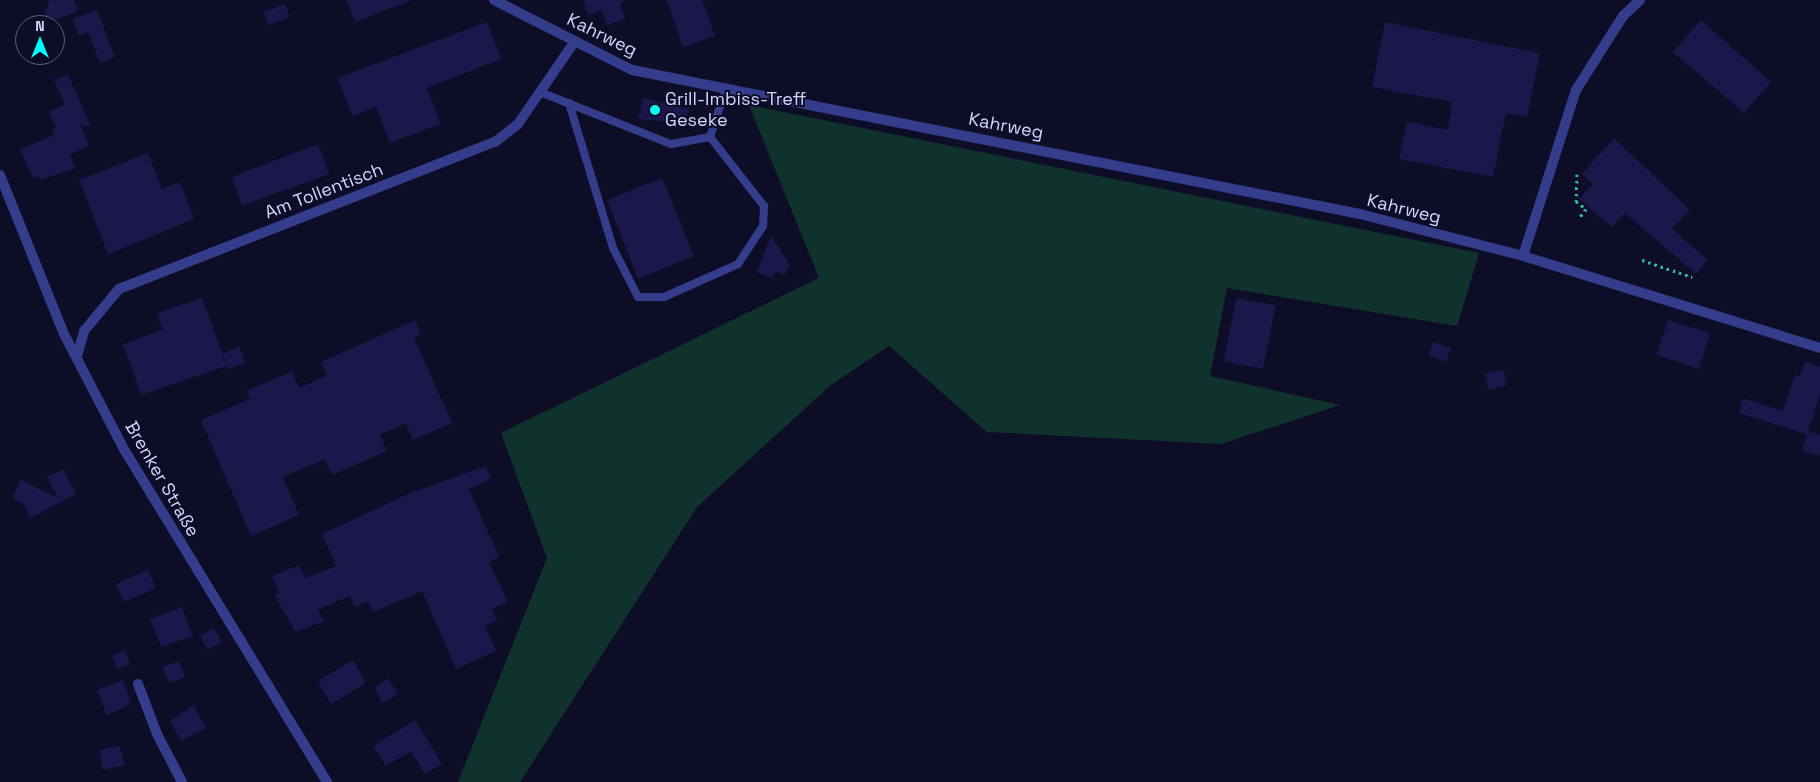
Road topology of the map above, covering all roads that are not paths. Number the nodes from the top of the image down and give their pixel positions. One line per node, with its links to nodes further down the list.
1 (494, 0): 3 (street, Kahrweg)
2 (1640, 0): 9 (street)
3 (575, 41): 4 (street, Kahrweg); 5 (street, Am Tollentisch)
4 (726, 88): 7 (lane); 9 (street, Kahrweg)
5 (540, 92): 6 (lane); 11 (street, Am Tollentisch)
6 (569, 103): 7 (lane); 7 (lane)
7 (710, 137)
8 (0, 175): 11 (street, Brenker Straße)
9 (1523, 256): 10 (street, Kahrweg)
10 (1820, 348)
11 (77, 356): 14 (street, Brenker Straße)
12 (138, 684): 13 (street)
13 (182, 782)
14 (327, 782)

